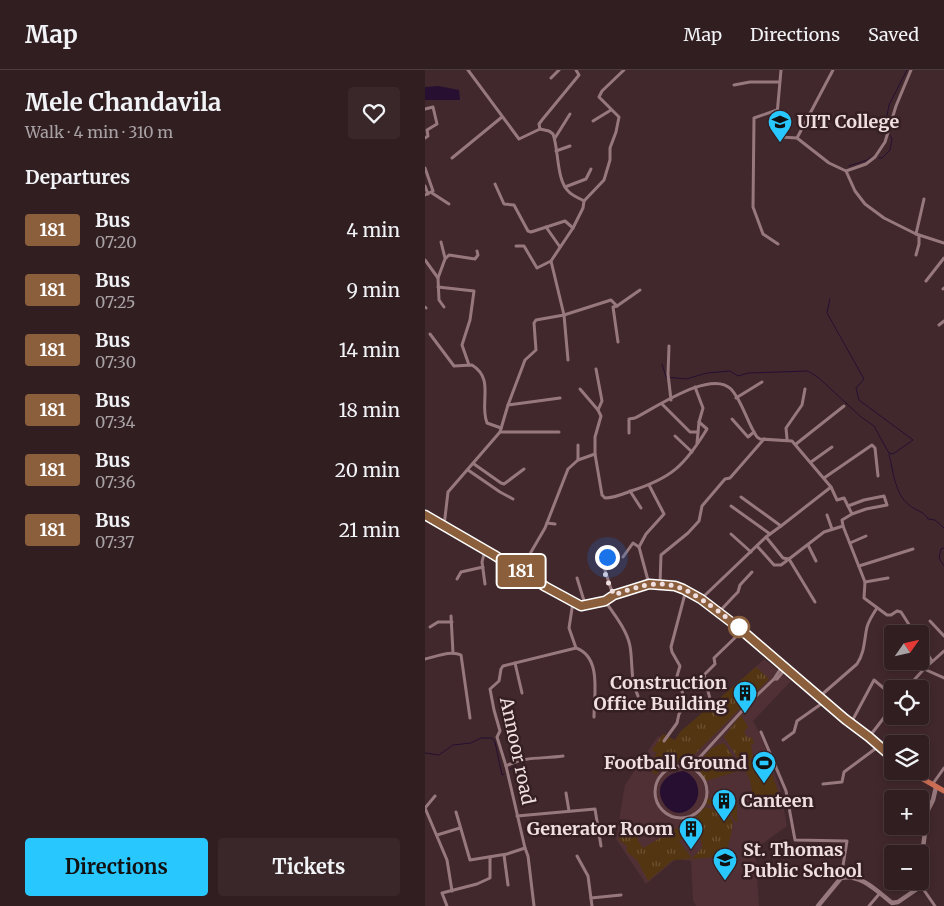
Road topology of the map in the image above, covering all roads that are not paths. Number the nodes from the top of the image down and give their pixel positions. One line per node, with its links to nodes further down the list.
1 (467, 70): 15 (street)
2 (559, 70): 8 (street)
3 (576, 70): 17 (street)
4 (624, 70): 12 (street)
5 (781, 70): 9 (street)
6 (833, 70): 20 (street)
7 (911, 70): 26 (street)
8 (551, 78)
9 (779, 82): 10 (street); 13 (street)
10 (734, 85)
11 (425, 109): 18 (street)
12 (611, 110): 16 (street); 32 (street)
13 (777, 110): 20 (street); 39 (street)
14 (570, 114): 19 (street)
15 (502, 117): 17 (street); 23 (street)
16 (593, 121)
17 (540, 129): 19 (street)
18 (425, 138)
19 (555, 138): 22 (street)
20 (797, 138): 26 (street)
21 (570, 146): 22 (street)
22 (556, 151): 29 (street)
23 (453, 158)
24 (425, 168): 30 (street)
25 (591, 169): 29 (street)
26 (846, 172): 36 (street)
27 (495, 184): 34 (street)
28 (425, 186): 30 (street)
29 (565, 187): 32 (street)
30 (428, 194): 33 (street)
31 (924, 199): 36 (street)
32 (584, 201): 35 (street)
33 (449, 204)
34 (546, 227): 35 (street); 41 (street)
35 (573, 228): 41 (street)
36 (918, 235): 38 (street); 43 (street)
37 (441, 242): 45 (street)
38 (944, 243)
39 (778, 244)
40 (516, 246): 47 (street)
41 (560, 247): 47 (street)
42 (477, 251): 45 (street)
43 (915, 255)
44 (944, 258): 49 (street)
45 (445, 259): 48 (street)
46 (425, 260): 48 (street)
47 (551, 261): 54 (street)
48 (438, 278): 50 (street)
49 (926, 281)
50 (438, 287): 53 (street); 61 (street)
51 (640, 290): 52 (street)
52 (617, 306): 54 (street); 58 (street)
53 (444, 307)
54 (564, 315): 60 (street); 71 (street)
55 (944, 321): 56 (street)
56 (939, 325)
57 (430, 334): 61 (street)
58 (618, 342)
59 (669, 346): 69 (street)
60 (568, 360)
61 (469, 365): 76 (street)
62 (596, 369): 73 (street)
63 (762, 382): 68 (street)
64 (695, 387): 68 (street); 69 (street); 75 (street)
65 (580, 389): 73 (street)
66 (805, 389): 83 (street)
67 (560, 398): 71 (street)
68 (736, 398): 79 (street)
69 (671, 400): 70 (street)
70 (662, 404): 78 (street); 80 (street)
71 (508, 405): 76 (street)
72 (844, 406): 84 (street)
73 (598, 410): 89 (street)
74 (732, 419): 79 (street)
75 (699, 422): 78 (street); 86 (street)
76 (500, 430): 77 (street); 92 (street)
77 (559, 432)
78 (698, 432): 86 (street)
79 (754, 432): 82 (street)
80 (629, 433)
81 (675, 436): 88 (street)
82 (764, 439): 83 (street); 139 (street)
83 (787, 439): 84 (street)
84 (796, 444): 91 (street)
85 (578, 445): 90 (street)
86 (696, 447): 88 (street)
87 (832, 447): 91 (street)
88 (693, 452): 97 (street)
89 (595, 454): 90 (street); 99 (street)
90 (578, 460): 108 (street)
91 (811, 462): 96 (street)
92 (474, 464): 93 (street); 94 (street)
93 (524, 469)
94 (468, 470): 101 (street); 110 (street)
95 (878, 476): 96 (street)
96 (825, 478): 98 (street)
97 (649, 485): 99 (street); 121 (street)
98 (831, 487): 103 (street); 111 (street)
99 (630, 491): 104 (street)
100 (741, 498): 111 (street)
101 (513, 499)
102 (731, 506): 115 (street)
103 (848, 506): 105 (street); 105 (street)
104 (641, 508)
105 (852, 514): 112 (street)
106 (425, 515): 110 (main road)
107 (827, 515): 113 (street)
108 (547, 522): 109 (street); 131 (street)
109 (555, 524)
110 (444, 526): 123 (main road)
111 (781, 526): 115 (street)
112 (843, 526): 113 (street); 118 (street)
113 (832, 529): 119 (street)
114 (731, 534): 124 (street)
115 (770, 534): 117 (street)
116 (866, 536): 118 (street)
117 (766, 537): 120 (street); 127 (street)
118 (850, 543): 129 (street)
119 (808, 544): 127 (street); 128 (street)
120 (757, 546): 124 (street); 127 (street)
121 (639, 547): 126 (street); 138 (street)
122 (913, 549): 129 (street)
123 (486, 550): 130 (street); 131 (main road)
124 (751, 552): 142 (street)
125 (607, 557): 141 (street)
126 (623, 557)
127 (789, 559): 145 (street)
128 (816, 561)
129 (859, 566): 136 (street)
130 (483, 567): 135 (street); 137 (street)
131 (520, 571): 144 (main road)
132 (752, 572): 148 (street)
133 (577, 578): 146 (street)
134 (888, 578): 136 (street)
135 (457, 579)
136 (865, 582): 147 (street)
137 (485, 584)
138 (649, 584): 139 (main road); 141 (main road)
139 (660, 584): 140 (main road)
140 (686, 590): 142 (main road); 174 (street)
141 (614, 595): 143 (main road)
142 (701, 599): 148 (main road)
143 (605, 601): 146 (main road); 171 (street)
144 (573, 602): 146 (main road); 156 (street)
145 (815, 602)
146 (585, 605)
147 (877, 608): 152 (street); 172 (street)
148 (719, 612): 154 (main road)
149 (451, 616): 151 (street)
150 (931, 621): 155 (street)
151 (452, 622): 153 (street); 158 (street)
152 (909, 625)
153 (430, 627)
154 (743, 631): 164 (main road); 174 (street)
155 (944, 636)
156 (576, 648): 162 (street, Annoor road); 176 (street)
157 (944, 651): 161 (street)
158 (453, 653): 160 (street); 175 (street)
159 (929, 656): 161 (street)
160 (425, 659)
161 (932, 661): 163 (street)
162 (515, 663): 170 (street); 186 (street, Annoor road)
163 (929, 664)
164 (785, 667): 172 (main road); 187 (street)
165 (923, 670): 168 (street)
166 (926, 670): 167 (street)
167 (944, 678)
168 (914, 680)
169 (884, 688): 178 (street)
170 (522, 693)
171 (638, 696)
172 (819, 697): 173 (main road)
173 (824, 702): 178 (main road); 181 (street)
174 (686, 704): 182 (street)
175 (470, 718)
176 (594, 718)
177 (884, 718): 180 (street)
178 (850, 724): 180 (main road)
179 (761, 732): 207 (street)
180 (869, 737): 183 (main road)
181 (783, 740)
182 (664, 741)
183 (880, 746): 184 (main road); 190 (street)
184 (884, 750)
185 (563, 756): 186 (street)
186 (506, 766): 198 (street, Annoor road)
187 (690, 768): 187 (street)
188 (944, 768): 191 (street)
189 (924, 780): 191 (main road)
190 (823, 784)
191 (934, 786): 192 (main road); 201 (street)
192 (944, 791)
193 (566, 793): 197 (street)
194 (435, 796): 195 (street)
195 (425, 808): 200 (street)
196 (455, 812): 199 (street)
197 (569, 812): 198 (street); 202 (street)
198 (517, 816): 203 (street, Annoor road)
199 (460, 828): 200 (street); 206 (street)
200 (437, 835): 211 (street)
201 (923, 845)
202 (601, 846)
203 (525, 848): 204 (street); 216 (street, Annoor road)
204 (504, 855): 206 (street); 208 (street)
205 (577, 856): 214 (street)
206 (490, 858): 211 (street)
207 (841, 878): 212 (street); 218 (street)
208 (508, 885)
209 (916, 890): 212 (street)
210 (924, 890): 220 (street)
211 (452, 891): 215 (street)
212 (880, 893): 219 (street)
213 (621, 895): 214 (street)
214 (591, 898): 217 (street)
215 (447, 906)
216 (534, 906)
217 (592, 906)
218 (818, 906)
219 (869, 906)
220 (935, 906)

